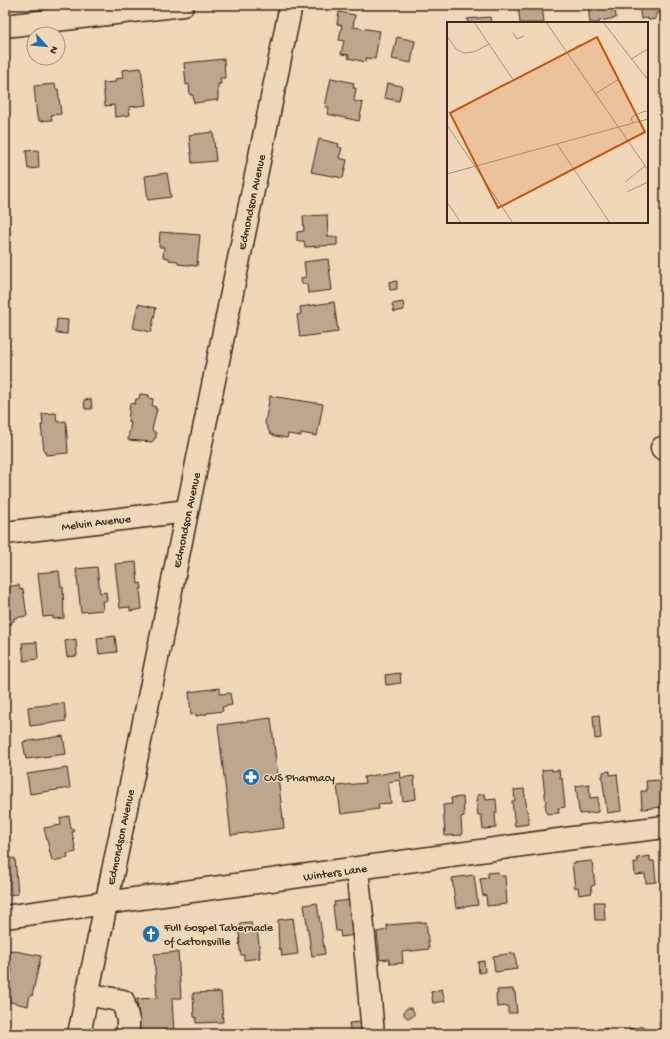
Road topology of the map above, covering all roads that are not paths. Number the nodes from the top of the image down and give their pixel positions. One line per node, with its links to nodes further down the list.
1 (183, 5): 3 (main road)
2 (291, 5): 4 (main road, Edmondson Avenue)
3 (5, 26)
4 (187, 511): 5 (main road, Melvin Avenue); 8 (main road, Edmondson Avenue)
5 (5, 534)
6 (665, 827): 7 (main road, Winters Lane)
7 (357, 869): 8 (main road, Winters Lane); 13 (main road)
8 (106, 904): 9 (main road, Winters Lane); 10 (main road, Edmondson Avenue)
9 (5, 917)
10 (87, 994): 11 (main road, Edmondson Avenue); 12 (main road)
11 (79, 1034)
12 (128, 1034)
13 (373, 1034)

